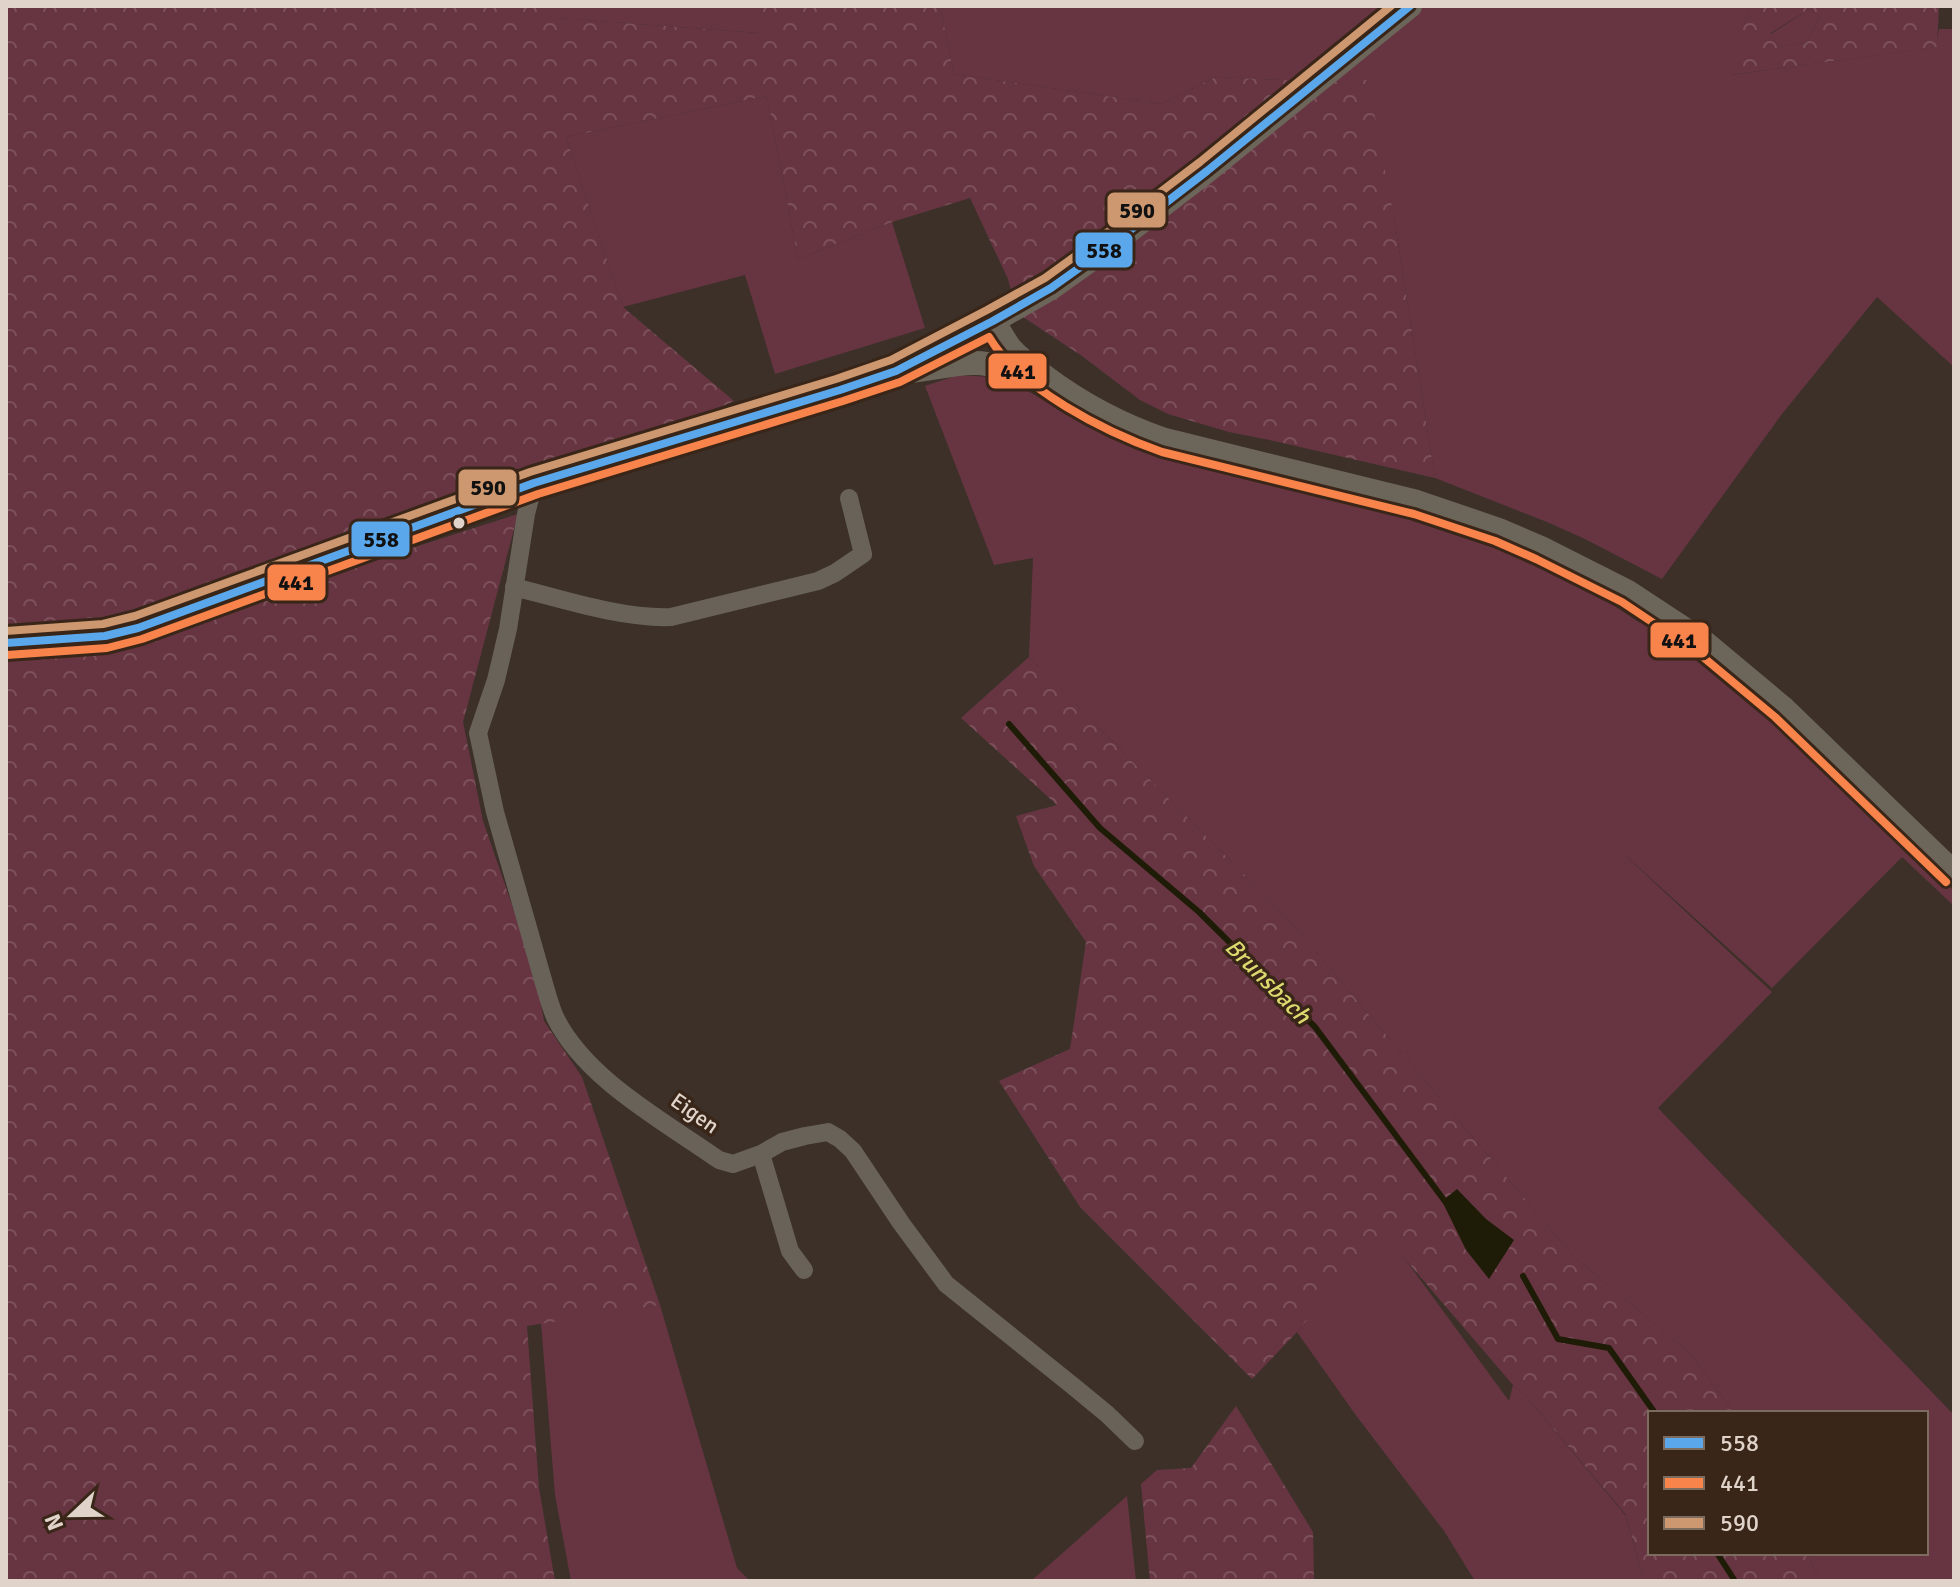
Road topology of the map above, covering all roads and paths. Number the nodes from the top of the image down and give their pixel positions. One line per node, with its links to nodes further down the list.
1 (1410, 6): 2 (main road)
2 (993, 321): 3 (main road); 4 (main road)
3 (896, 371): 4 (main road); 5 (main road)
4 (1062, 389): 9 (main road)
5 (534, 483): 7 (street, Eigen); 8 (main road)
6 (849, 498): 7 (street)
7 (514, 587): 10 (street, Eigen)
8 (6, 643)
9 (1954, 873)
10 (761, 1154): 11 (street); 12 (street, Eigen)
11 (804, 1270)
12 (1135, 1441)

